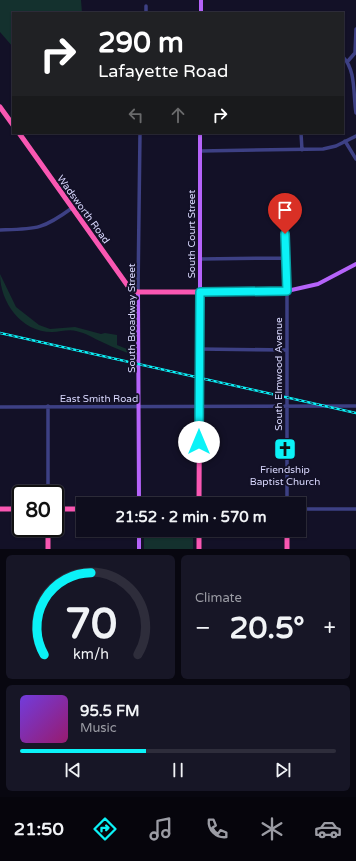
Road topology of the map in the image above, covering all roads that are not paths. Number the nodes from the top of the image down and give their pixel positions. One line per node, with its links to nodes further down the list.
1 (201, 0): 4 (main road)
2 (146, 6): 3 (street)
3 (146, 12)
4 (201, 12)
5 (356, 29): 6 (street)
6 (355, 52): 8 (street)
7 (344, 58): 8 (street)
8 (348, 61): 10 (street)
9 (0, 107): 11 (highway)
10 (356, 113)
11 (11, 120)
12 (19, 134): 21 (highway, Wadsworth Road)
13 (140, 134): 28 (street, South Broadway Street)
14 (200, 134): 19 (main road, South Court Street)
15 (301, 134): 18 (street)
16 (356, 136): 17 (street)
17 (345, 141): 18 (street); 20 (street)
18 (302, 150): 19 (street)
19 (200, 151): 25 (main road, South Court Street)
20 (356, 159)
21 (72, 208): 22 (street); 28 (highway, Wadsworth Road)
22 (0, 230)
23 (285, 234): 24 (street, South Elmwood Avenue)
24 (286, 258): 25 (street); 27 (street, South Elmwood Avenue)
25 (200, 259): 29 (main road, South Court Street)
26 (356, 264): 27 (main road)
27 (287, 291): 29 (main road); 31 (street, South Elmwood Avenue)
28 (138, 292): 29 (highway); 33 (main road, South Broadway Street)
29 (200, 292): 30 (highway, South Court Street)
30 (199, 349): 31 (street); 34 (highway, South Court Street)
31 (287, 350): 35 (street, South Elmwood Avenue)
32 (48, 406): 33 (street, East Smith Road); 37 (street, East Smith Road); 38 (street)
33 (139, 406): 34 (street, East Smith Road); 39 (main road, South Broadway Street)
34 (199, 406): 35 (street, East Smith Road); 40 (highway, South Court Street)
35 (287, 406): 36 (street, East Smith Road); 41 (street, South Elmwood Avenue)
36 (356, 406)
37 (0, 407)
38 (48, 485)
39 (139, 497)
40 (199, 497)
41 (287, 497)
42 (0, 509): 43 (highway)
43 (12, 509)
44 (64, 509): 45 (highway)
45 (76, 509)
46 (306, 509): 47 (street)
47 (356, 509)
48 (48, 537): 52 (highway)
49 (139, 537): 53 (main road)
50 (199, 537): 54 (highway)
51 (287, 537): 55 (highway)
52 (48, 549)
53 (139, 549)
54 (199, 549)
55 (287, 549)

